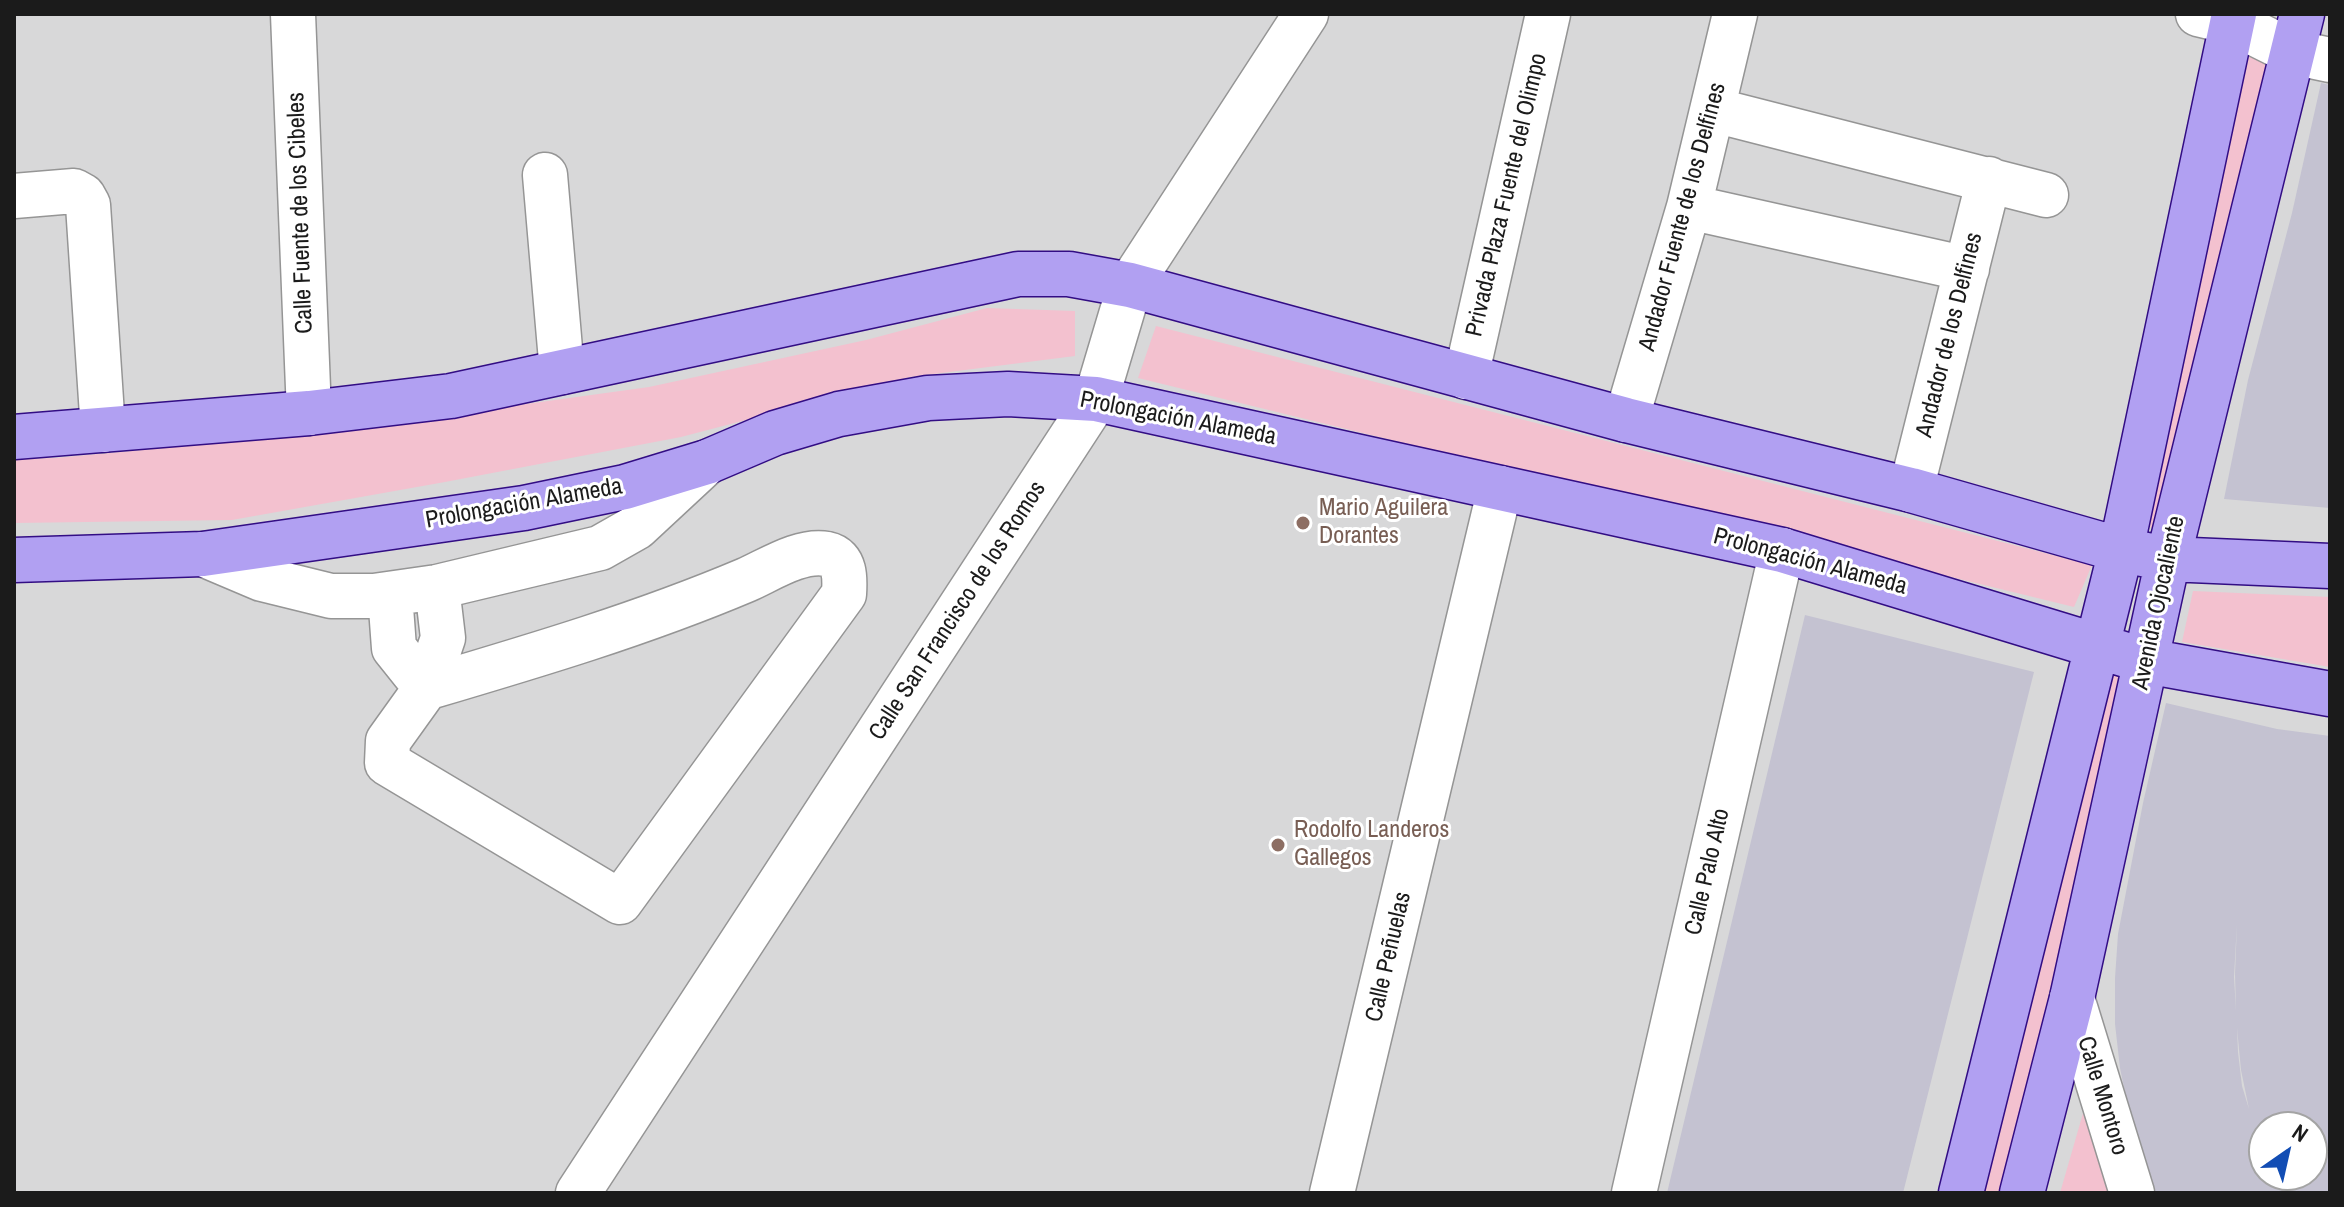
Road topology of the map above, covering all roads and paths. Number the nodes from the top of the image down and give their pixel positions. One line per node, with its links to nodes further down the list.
1 (293, 14): 18 (street, Calle Fuente de los Cibeles)
2 (1306, 14): 14 (street, Calle San Francisco de los Romos)
3 (1548, 14): 16 (street, Privada Plaza Fuente del Olimpo)
4 (1735, 14): 7 (street, Andador Fuente de los Delfines)
5 (2221, 17): 6 (street); 26 (main road, Avenida Ojocaliente)
6 (2308, 42): 28 (main road, Avenida Ojocaliente)
7 (1714, 110): 9 (street); 12 (street, Andador Fuente de los Delfines)
8 (545, 175): 15 (street)
9 (1989, 179): 10 (street); 13 (street, Andador de los Delfines)
10 (2046, 195)
11 (14, 196): 20 (street)
12 (1689, 207): 13 (street); 19 (street, Andador Fuente de los Delfines)
13 (1967, 269): 24 (street, Andador de los Delfines)
14 (1130, 285): 15 (main road); 16 (main road); 17 (street, Calle San Francisco de los Romos)
15 (562, 372): 18 (main road)
16 (1466, 377): 19 (main road)
17 (1096, 399): 22 (main road, Prolongación Alameda); 23 (main road, Prolongación Alameda); 38 (street, Calle San Francisco de los Romos)
18 (309, 413): 20 (main road)
19 (1626, 420): 24 (main road)
20 (103, 430): 21 (main road)
21 (14, 437)
22 (707, 462): 27 (main road, Prolongación Alameda); 31 (street)
23 (1500, 488): 25 (main road, Prolongación Alameda); 39 (street, Calle Peñuelas)
24 (1911, 490): 26 (main road)
25 (1782, 550): 33 (main road, Prolongación Alameda); 40 (street, Calle Palo Alto)
26 (2121, 550): 28 (main road); 33 (main road, Avenida Ojocaliente)
27 (203, 554): 29 (main road, Prolongación Alameda); 32 (street)
28 (2168, 559): 30 (main road); 34 (main road, Avenida Ojocaliente)
29 (14, 560)
30 (2330, 566)
31 (437, 587): 32 (street); 35 (street)
32 (390, 594): 35 (street)
33 (2096, 645): 34 (main road, Prolongación Alameda); 41 (main road, Avenida Ojocaliente)
34 (2146, 661): 36 (main road, Prolongación Alameda); 37 (main road, Avenida Ojocaliente)
35 (426, 688): 35 (street)
36 (2330, 694)
37 (2072, 998): 42 (main road, Avenida Ojocaliente); 43 (street, Calle Montoro)
38 (578, 1193)
39 (1332, 1193)
40 (1634, 1193)
41 (1961, 1193)
42 (2022, 1193)
43 (2132, 1193)

